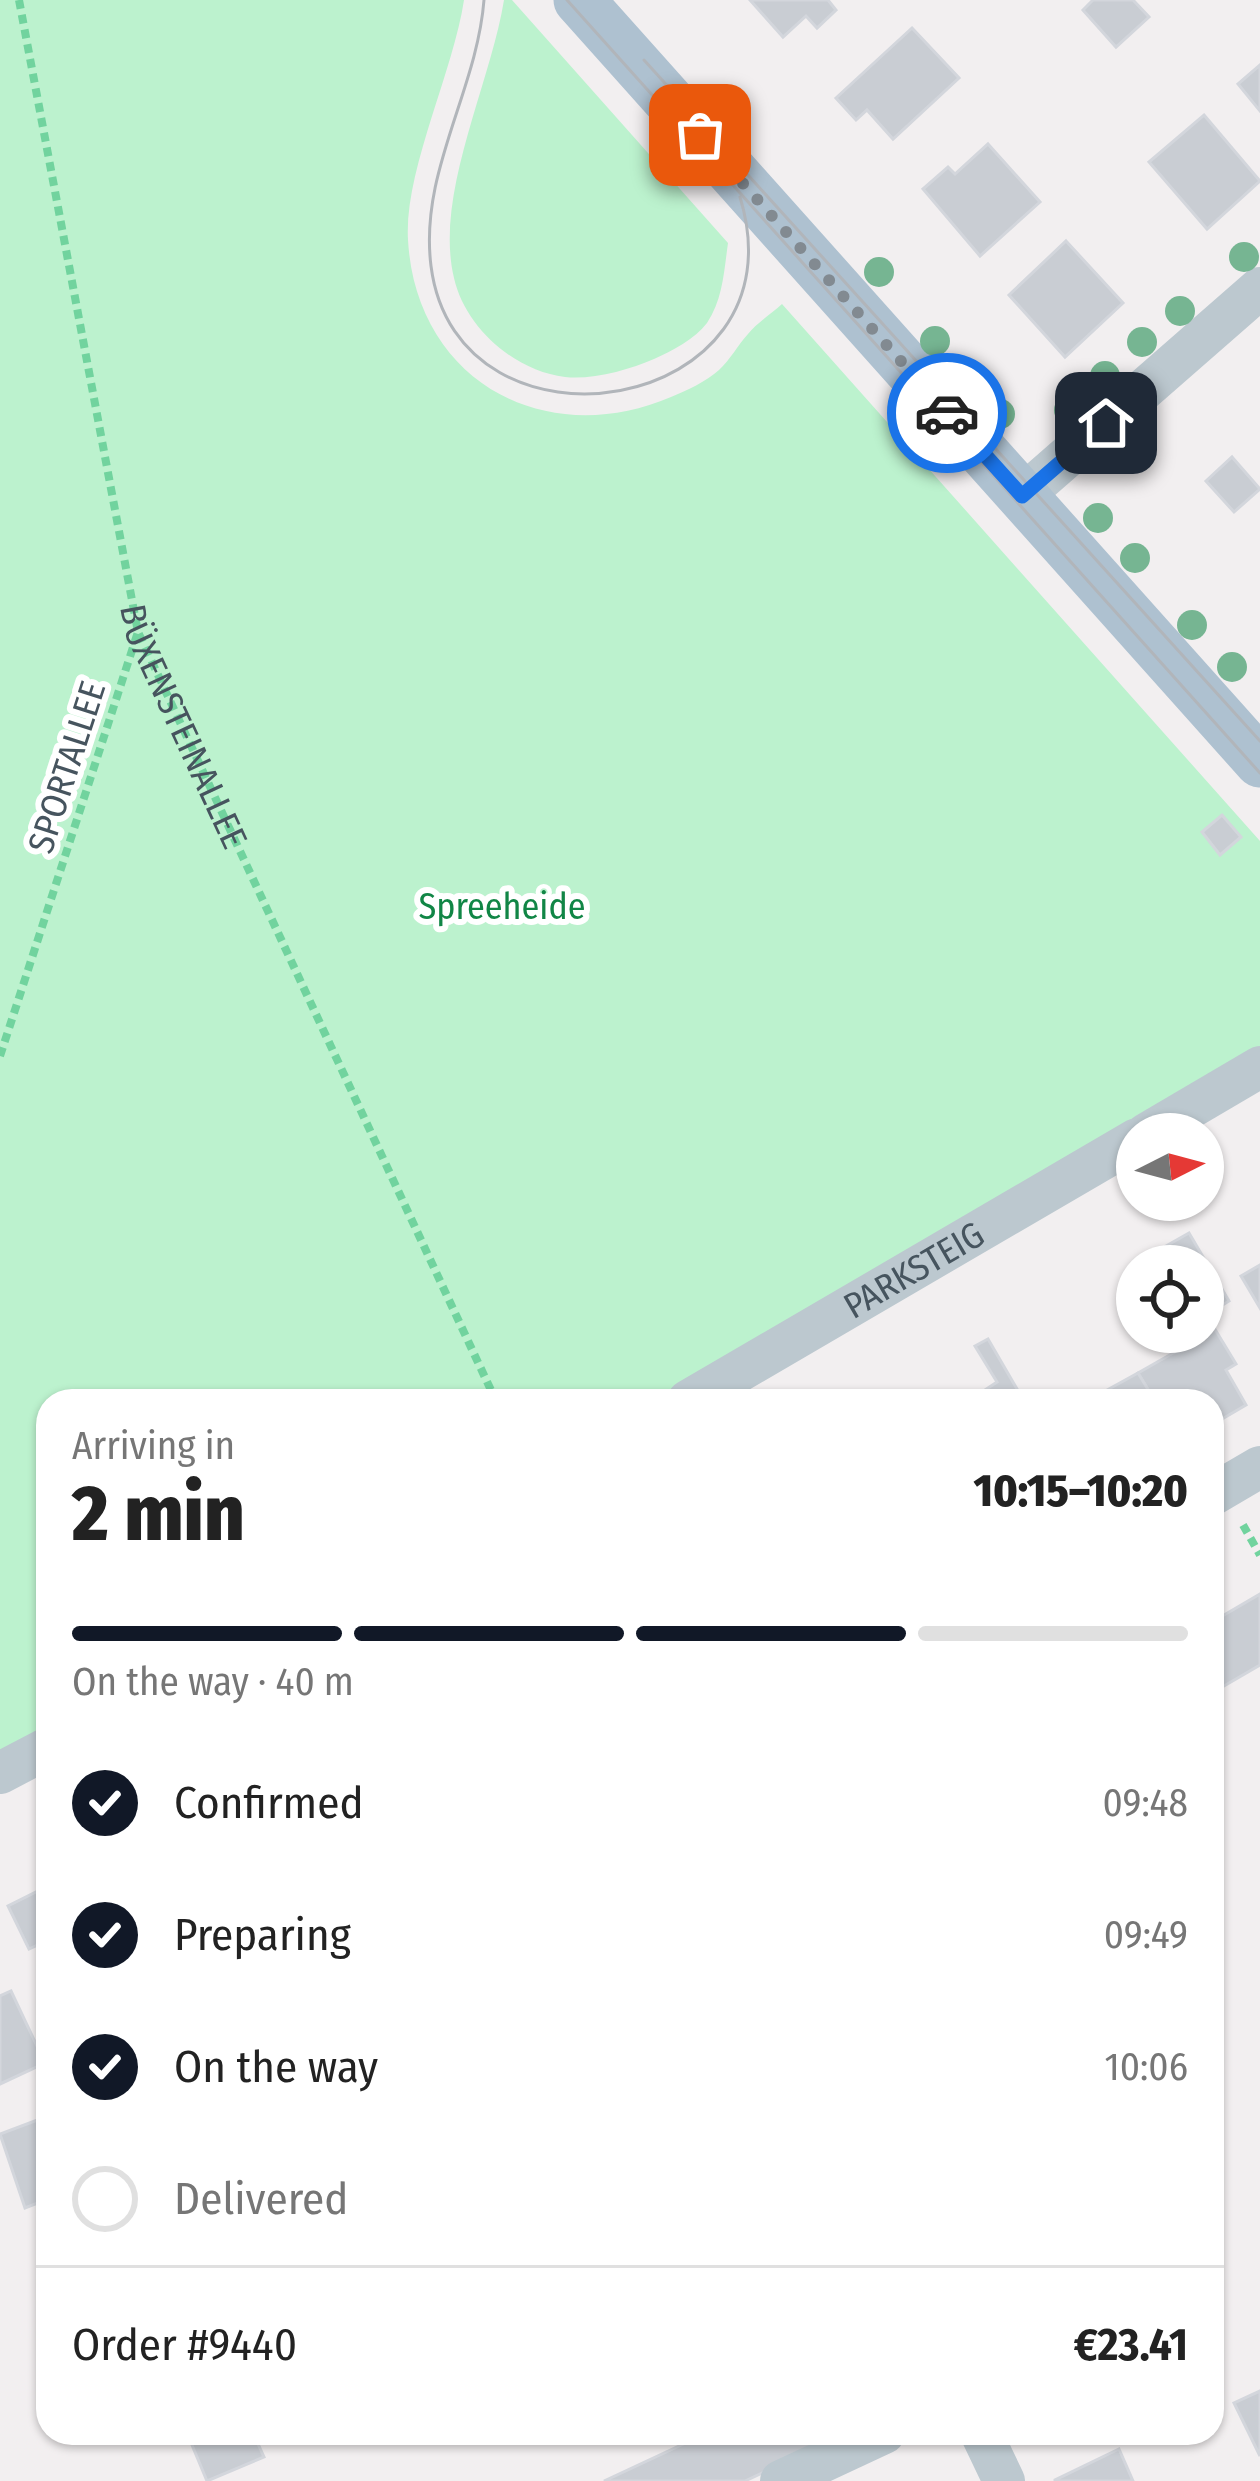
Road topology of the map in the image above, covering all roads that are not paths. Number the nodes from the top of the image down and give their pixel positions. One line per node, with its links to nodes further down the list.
1 (598, 7): 3 (main road)
2 (1260, 288): 3 (street)
3 (1022, 496): 4 (main road)
4 (1260, 762)
5 (1260, 1067): 6 (street)
6 (1182, 1113)
7 (1116, 1151): 8 (street, PARKSTEIG)
8 (709, 1389)
9 (1260, 1467): 10 (street)
10 (1224, 1488)
11 (36, 1754): 12 (street)
12 (0, 1774)
13 (858, 2445): 15 (street)
14 (987, 2445): 16 (street)
15 (781, 2481)
16 (1004, 2481)

